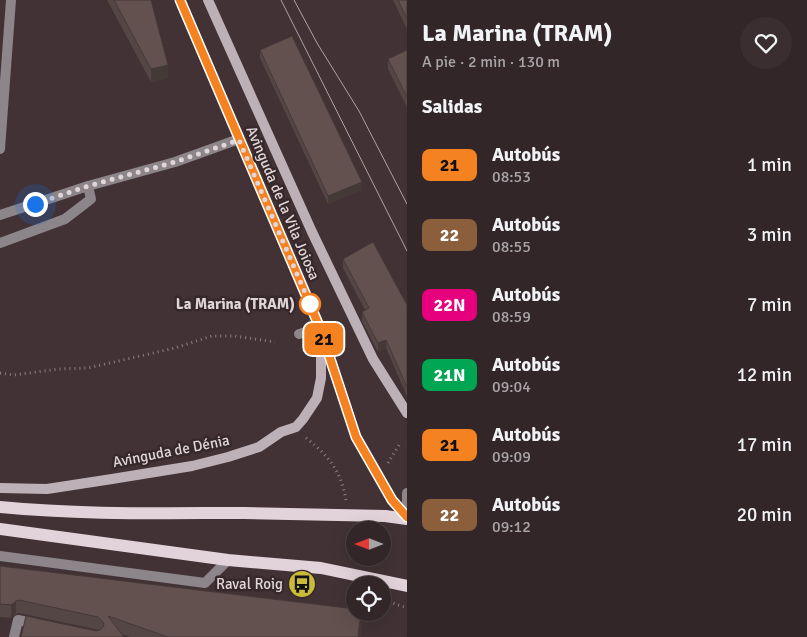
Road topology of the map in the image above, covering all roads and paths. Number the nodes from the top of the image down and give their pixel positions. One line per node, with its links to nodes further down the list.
1 (11, 0): 5 (street)
2 (180, 0): 4 (main road, Avinguda de la Vila Joiosa)
3 (208, 0): 13 (main road, Avinguda de la Vila Joiosa)
4 (239, 140): 6 (street); 9 (main road, Avinguda de la Vila Joiosa)
5 (0, 148)
6 (88, 186): 7 (street); 8 (street)
7 (0, 216)
8 (0, 243)
9 (320, 328): 10 (street); 14 (main road, Avinguda de Dénia); 22 (main road, Avinguda de la Vila Joiosa)
10 (299, 334)
11 (275, 342): 12 (path)
12 (0, 373)
13 (407, 413)
14 (296, 427): 17 (main road, Avinguda de Dénia); 19 (path)
15 (401, 442): 16 (path)
16 (387, 463)
17 (0, 488)
18 (407, 493): 21 (street)
19 (346, 503)
20 (0, 507): 22 (main road, bridge)
21 (407, 507)
22 (407, 518)
23 (0, 529): 25 (main road)
24 (0, 556): 25 (street)
25 (228, 560): 26 (main road)
26 (407, 586)
27 (391, 603): 28 (path)
28 (407, 608)
29 (44, 626): 30 (street)
30 (14, 637)

